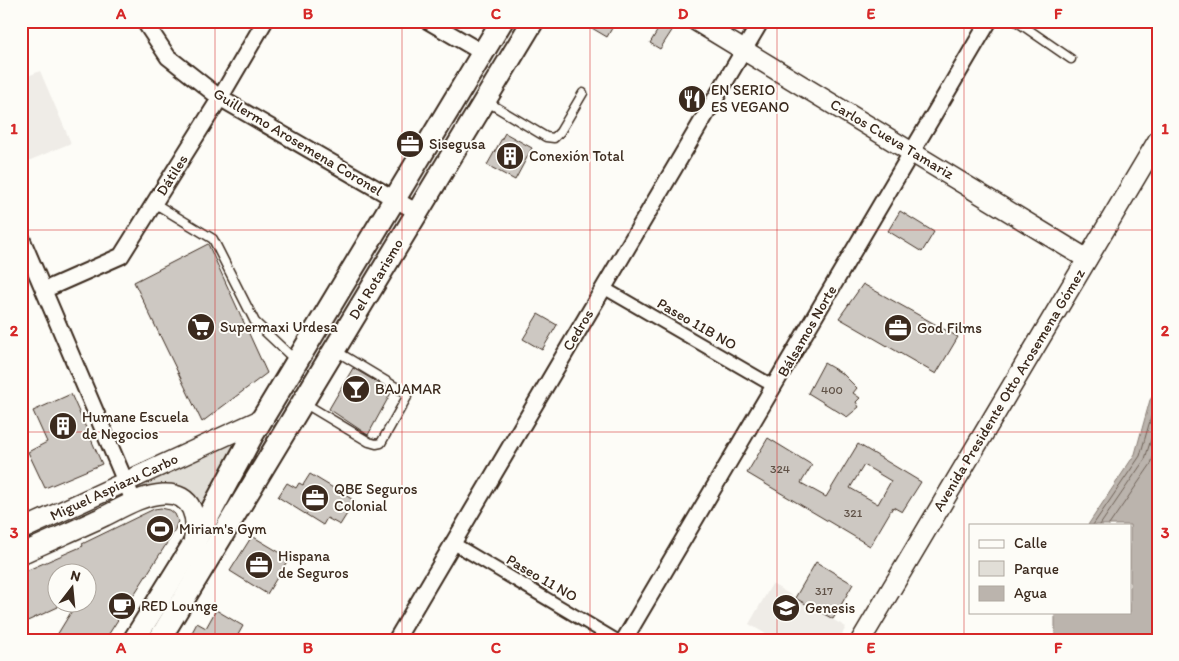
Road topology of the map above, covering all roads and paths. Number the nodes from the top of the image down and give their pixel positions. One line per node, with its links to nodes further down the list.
1 (144, 21): 14 (street, Guillermo Arosemena Coronel)
2 (265, 21): 14 (street, Dátiles)
3 (428, 21): 11 (street)
4 (502, 21): 11 (main road, Del Rotarismo)
5 (532, 21): 15 (main road, Del Rotarismo)
6 (696, 21): 10 (street, Carlos Cueva Tamariz)
7 (761, 21): 10 (street, Cedros)
8 (989, 21): 17 (street, Bálsamos Norte)
9 (1016, 21): 12 (lane)
10 (744, 49): 17 (street, Carlos Cueva Tamariz); 23 (street, Cedros)
11 (483, 53): 18 (main road, Del Rotarismo)
12 (1071, 59)
13 (583, 93): 15 (lane)
14 (220, 98): 18 (street, Guillermo Arosemena Coronel); 19 (street, Dátiles)
15 (485, 100): 20 (main road, Del Rotarismo)
16 (1158, 140): 22 (street, Avenida Presidente Otto Arosemena Gómez)
17 (912, 152): 22 (street, Carlos Cueva Tamariz); 27 (street, Bálsamos Norte)
18 (395, 199): 20 (street, Guillermo Arosemena Coronel); 26 (main road, Del Rotarismo)
19 (154, 203): 24 (street, Dátiles); 26 (lane)
20 (417, 212): 25 (main road, Del Rotarismo)
21 (21, 237): 24 (street)
22 (1087, 259): 41 (street, Avenida Presidente Otto Arosemena Gómez)
23 (604, 288): 27 (street, Paseo 11B NO); 33 (street, Cedros)
24 (44, 290): 30 (street)
25 (334, 350): 28 (main road, Del Rotarismo); 28 (lane)
26 (296, 362): 29 (main road, Del Rotarismo)
27 (774, 387): 40 (street, Bálsamos Norte)
28 (302, 402): 37 (main road, Del Rotarismo)
29 (262, 419): 30 (street, Miguel Aspiazu Carbo); 34 (main road, Del Rotarismo)
30 (125, 482): 31 (street); 32 (street, Miguel Aspiazu Carbo)
31 (134, 502): 34 (street, Miguel Aspiazu Carbo); 35 (street, Miguel Aspiazu Carbo)
32 (21, 530)
33 (453, 543): 38 (street, Cedros); 39 (street, Paseo 11 NO)
34 (193, 545): 36 (main road, Del Rotarismo)
35 (21, 554)
36 (134, 640)
37 (159, 640)
38 (396, 640)
39 (616, 640)
40 (624, 640)
41 (861, 640)

